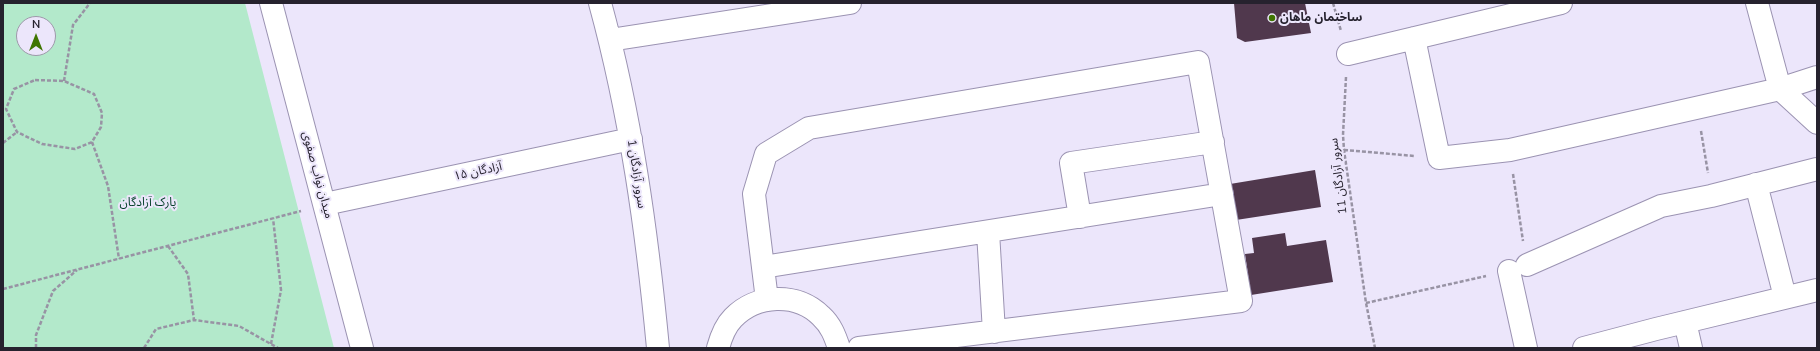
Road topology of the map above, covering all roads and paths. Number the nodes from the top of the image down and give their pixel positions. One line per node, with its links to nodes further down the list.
1 (90, 3): 12 (path)
2 (271, 3): 28 (street, میدان نواب صفوی)
3 (600, 3): 9 (street, سرور آزادگان 1)
4 (850, 3): 9 (street)
5 (1333, 3): 10 (path, سرور آزادگان 11)
6 (1561, 3): 8 (street)
7 (1757, 3): 13 (street)
8 (1414, 38): 10 (street); 23 (street)
9 (610, 40): 17 (street, سرور آزادگان 1)
10 (1348, 54): 21 (path, سرور آزادگان 11)
11 (1817, 77): 13 (street)
12 (64, 81): 16 (path); 18 (path)
13 (1780, 89): 14 (street); 15 (street)
14 (1697, 108): 22 (street); 27 (path)
15 (1817, 123)
16 (17, 132): 18 (path); 20 (path)
17 (631, 139): 28 (street, آزادگان ۱۵); 50 (street, سرور آزادگان 1)
18 (92, 142): 33 (path)
19 (1213, 142): 26 (street); 29 (street); 34 (street)
20 (3, 143)
21 (1344, 150): 23 (path); 41 (path, سرور آزادگان 11)
22 (1510, 150): 23 (street); 35 (path)
23 (1439, 158)
24 (1817, 169): 25 (street)
25 (1756, 184): 27 (street); 39 (street)
26 (1222, 194): 29 (street); 44 (street)
27 (1711, 196): 35 (street)
28 (325, 204): 30 (path); 49 (street, میدان نواب صفوی)
29 (1080, 217): 31 (street)
30 (273, 218): 32 (path); 45 (path)
31 (988, 232): 34 (street); 44 (street)
32 (168, 246): 33 (path); 42 (path)
33 (119, 258): 36 (path)
34 (763, 267): 40 (street)
35 (1518, 268): 41 (path); 55 (street)
36 (78, 269): 37 (path); 46 (path)
37 (3, 289)
38 (1817, 290): 39 (street)
39 (1785, 298): 43 (street)
40 (767, 300): 51 (street); 52 (street)
41 (1366, 303): 54 (path, سرور آزادگان 11)
42 (194, 320): 45 (path); 47 (path)
43 (1684, 322): 56 (street); 57 (street)
44 (994, 332): 53 (street)
45 (271, 344): 48 (path)
46 (36, 348)
47 (144, 348)
48 (278, 348)
49 (362, 348)
50 (658, 348)
51 (718, 348)
52 (839, 348)
53 (859, 348)
54 (1375, 348)
55 (1526, 348)
56 (1588, 348)
57 (1691, 348)

